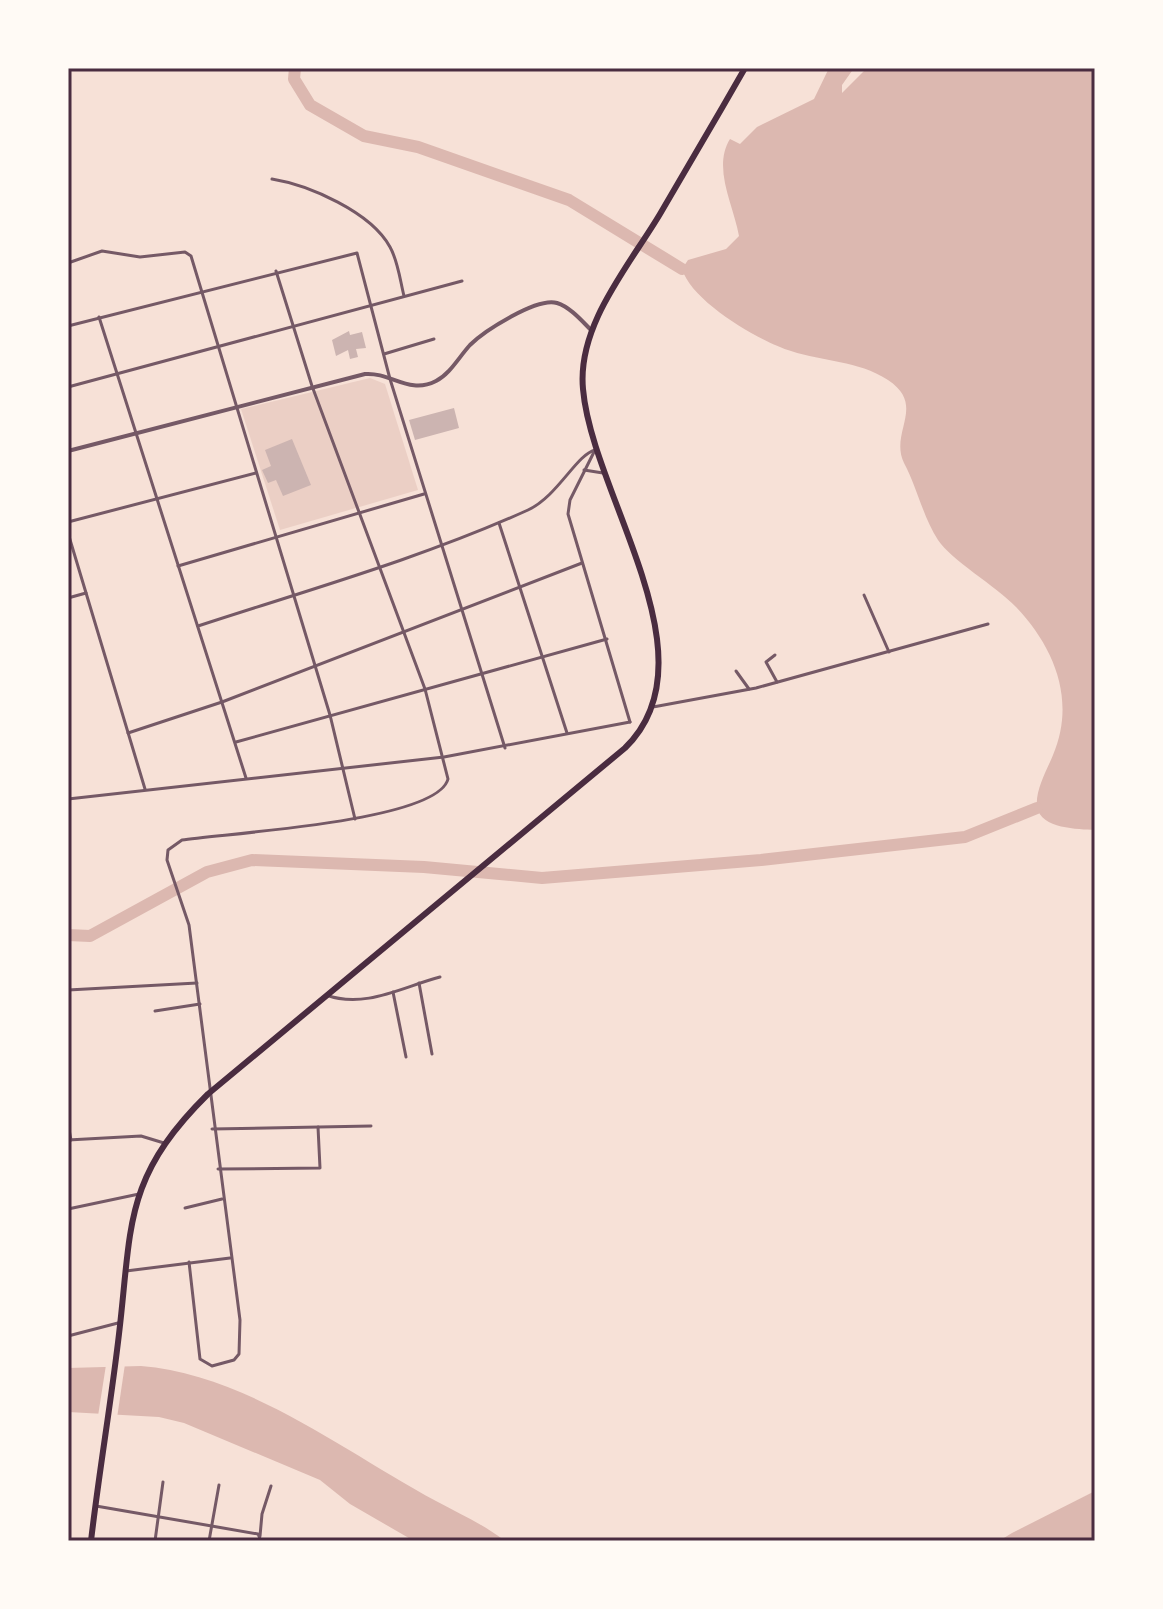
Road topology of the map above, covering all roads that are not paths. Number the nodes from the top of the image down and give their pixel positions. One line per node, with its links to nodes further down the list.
1 (745, 68): 12 (highway)
2 (272, 179): 7 (street)
3 (68, 263): 6 (street)
4 (276, 271): 6 (street); 8 (street); 10 (street)
5 (462, 281): 7 (street)
6 (201, 291): 9 (street); 14 (street)
7 (404, 296): 8 (street)
8 (372, 305): 10 (street); 15 (street)
9 (99, 317): 11 (street); 16 (street)
10 (292, 325): 14 (street); 18 (street)
11 (68, 326)
12 (592, 331): 17 (street); 22 (highway)
13 (434, 339): 15 (street)
14 (216, 346): 16 (street); 20 (street)
15 (384, 354): 17 (street)
16 (117, 373): 19 (street); 21 (street)
17 (390, 379): 18 (street); 27 (street)
18 (312, 386): 20 (street); 29 (street)
19 (68, 387)
20 (235, 407): 21 (street); 25 (street)
21 (136, 433): 23 (street); 28 (street)
22 (595, 450): 24 (street); 26 (highway); 31 (street)
23 (68, 451)
24 (584, 470): 26 (street); 35 (street)
25 (256, 473): 28 (street); 33 (street)
26 (603, 473): 58 (highway)
27 (425, 494): 29 (street); 34 (street)
28 (157, 500): 30 (street); 36 (street)
29 (362, 512): 33 (street); 37 (street)
30 (68, 522)
31 (499, 523): 34 (street); 38 (street)
32 (68, 533): 39 (street)
33 (276, 537): 36 (street); 40 (street)
34 (440, 545): 37 (street); 43 (street)
35 (582, 563): 38 (street); 47 (street)
36 (178, 566): 45 (street)
37 (381, 566): 40 (street); 46 (street)
38 (521, 587): 43 (street); 50 (street)
39 (86, 593): 42 (street); 62 (street)
40 (293, 595): 45 (street); 51 (street)
41 (864, 595): 48 (street)
42 (68, 598)
43 (461, 611): 46 (street); 53 (street)
44 (988, 624): 48 (street)
45 (198, 626): 57 (street)
46 (405, 632): 51 (street); 55 (street)
47 (607, 639): 50 (street); 60 (street)
48 (889, 652): 54 (street)
49 (775, 655): 54 (street)
50 (544, 657): 53 (street); 63 (street)
51 (315, 666): 57 (street); 59 (street)
52 (736, 671): 56 (street)
53 (482, 674): 55 (street); 65 (street)
54 (777, 682): 56 (street)
55 (425, 689): 59 (street); 66 (street)
56 (749, 689): 58 (street)
57 (222, 702): 62 (street); 64 (street)
58 (653, 707): 61 (highway)
59 (330, 715): 64 (street); 67 (street)
60 (630, 722): 61 (street); 63 (street)
61 (641, 729): 77 (highway)
62 (128, 733): 69 (street)
63 (568, 734): 65 (street)
64 (235, 742): 68 (street)
65 (505, 748): 66 (street)
66 (444, 757): 67 (street); 71 (street)
67 (344, 768): 68 (street); 71 (street)
68 (246, 778): 69 (street)
69 (145, 789): 70 (street)
70 (68, 799)
71 (355, 819): 74 (street)
72 (440, 977): 73 (street)
73 (419, 982): 76 (street); 80 (street)
74 (197, 983): 75 (street); 78 (street)
75 (68, 990)
76 (393, 992): 77 (street); 81 (street)
77 (326, 995): 82 (highway)
78 (200, 1004): 79 (street); 82 (street)
79 (155, 1011)
80 (432, 1054)
81 (406, 1057)
82 (208, 1094): 86 (street); 88 (highway)
83 (68, 1124): 87 (street)
84 (371, 1126): 85 (street)
85 (318, 1127): 86 (street); 89 (street)
86 (212, 1129): 89 (street)
87 (70, 1140): 88 (street)
88 (164, 1143): 90 (highway)
89 (218, 1169): 91 (street)
90 (139, 1194): 93 (street); 96 (highway)
91 (222, 1199): 92 (street); 94 (street)
92 (185, 1208)
93 (68, 1209)
94 (230, 1258): 95 (street); 95 (street)
95 (189, 1262): 96 (street)
96 (123, 1271): 97 (highway)
97 (120, 1322): 98 (street); 102 (highway)
98 (68, 1336)
99 (163, 1482): 103 (street)
100 (219, 1485): 104 (street)
101 (271, 1486): 105 (street)
102 (95, 1506): 103 (street); 106 (highway)
103 (159, 1517): 104 (street); 107 (street)
104 (211, 1525): 105 (street); 108 (street)
105 (261, 1539)
106 (91, 1541)
107 (155, 1541)
108 (209, 1541)

